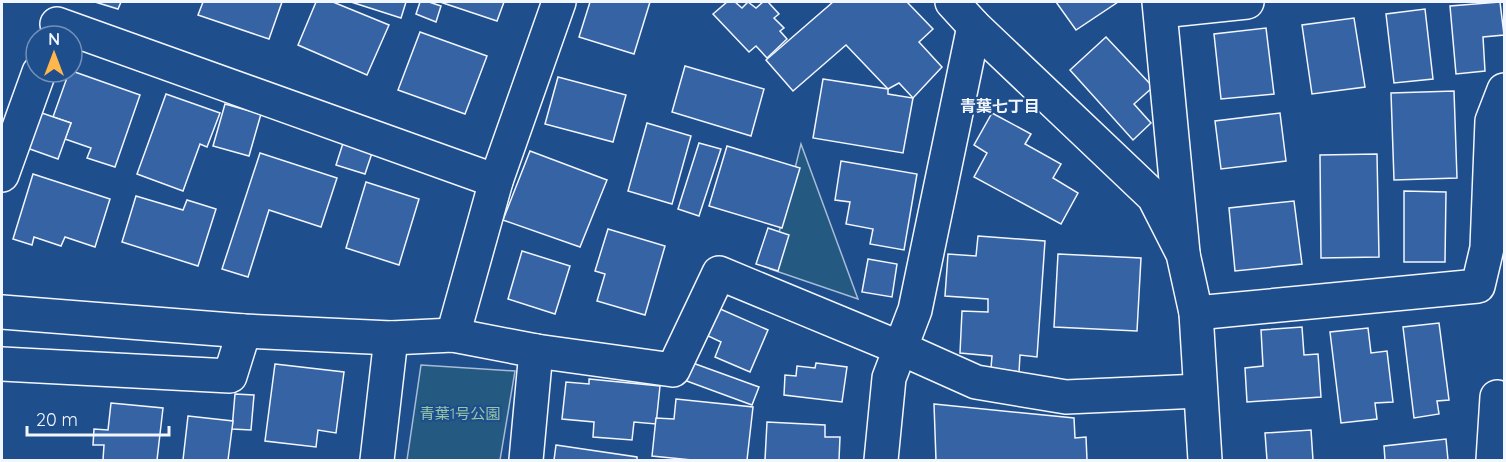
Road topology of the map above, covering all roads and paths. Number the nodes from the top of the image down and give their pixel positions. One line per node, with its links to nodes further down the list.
1 (559, 2): 10 (street)
2 (952, 2): 6 (street)
3 (1247, 2): 4 (street)
4 (1160, 6): 11 (street)
5 (58, 20): 10 (street)
6 (974, 26): 11 (street); 17 (street)
7 (35, 84): 9 (street)
8 (1504, 90): 13 (street)
9 (2, 175)
10 (496, 181): 15 (street)
11 (1183, 254): 13 (street)
12 (2, 312): 14 (street)
13 (1196, 313): 20 (street)
14 (243, 331): 16 (street); 19 (street)
15 (453, 335): 16 (street); 18 (street)
16 (391, 338): 22 (street)
17 (900, 348): 18 (street); 20 (street); 24 (street)
18 (536, 351): 23 (street)
19 (2, 364)
20 (1200, 391): 25 (street)
21 (1497, 397): 26 (street)
22 (376, 460)
23 (526, 460)
24 (881, 460)
25 (1205, 460)
26 (1493, 460)

